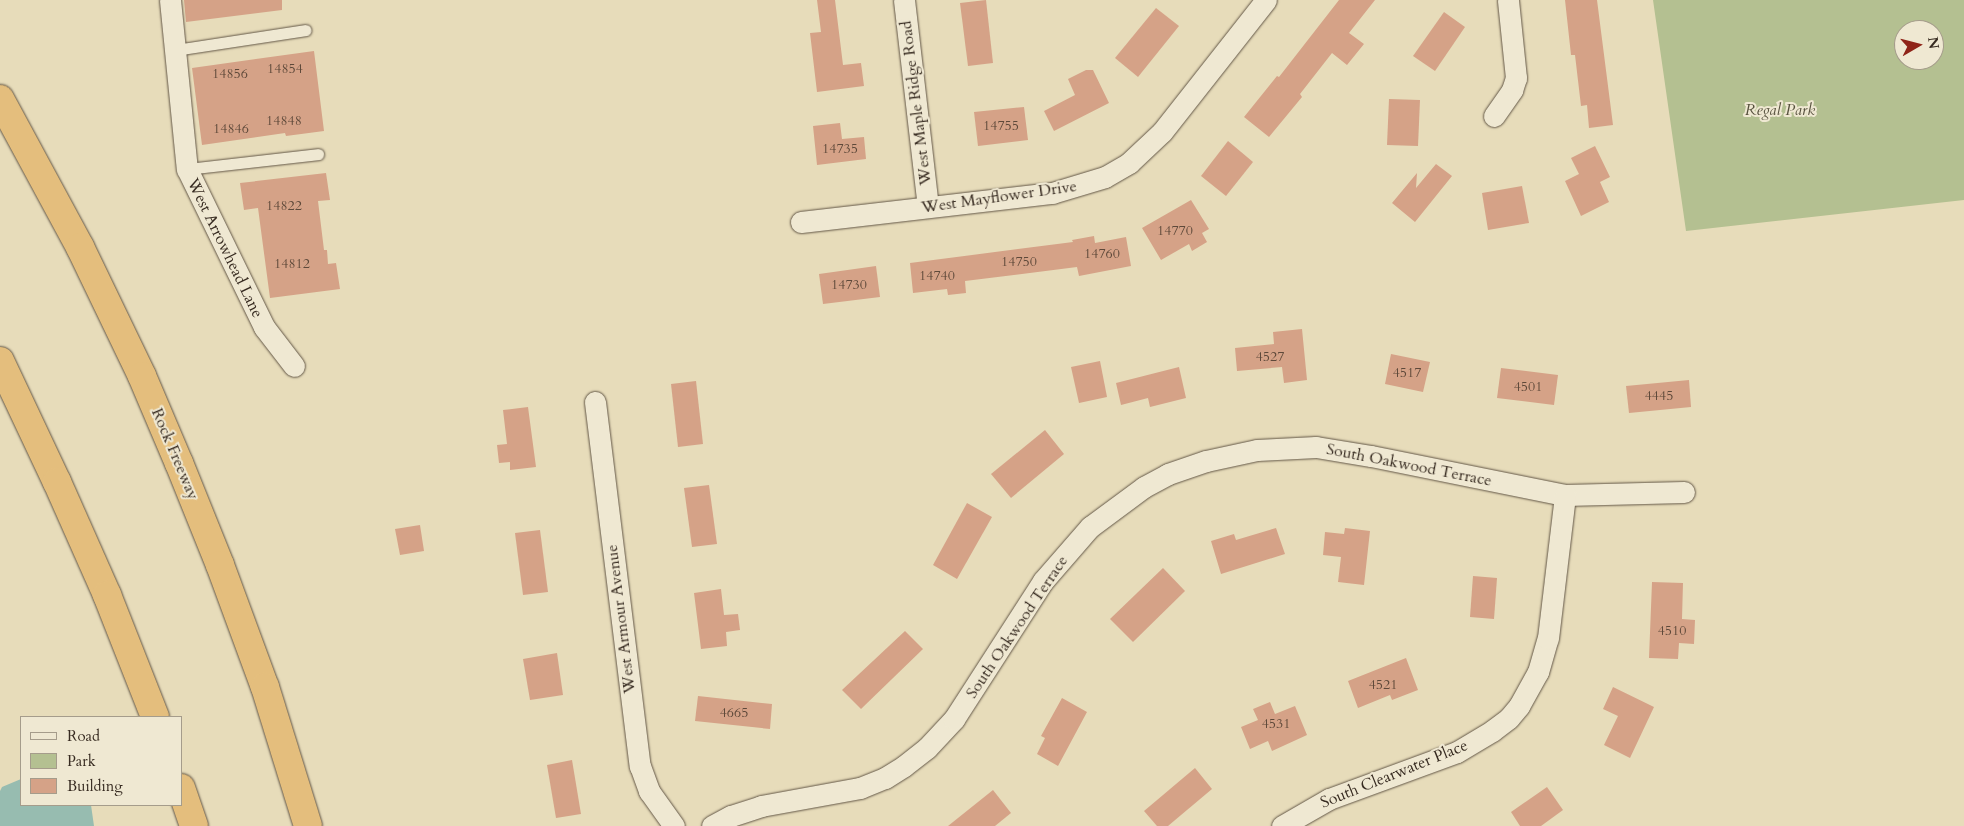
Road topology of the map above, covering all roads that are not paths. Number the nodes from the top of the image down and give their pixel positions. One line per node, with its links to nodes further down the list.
1 (170, 0): 6 (street, West Arrowhead Lane)
2 (904, 0): 11 (street, West Maple Ridge Road)
3 (1266, 0): 11 (street, West Mayflower Drive)
4 (1508, 0): 8 (street)
5 (305, 30): 6 (lane)
6 (175, 50): 10 (street, West Arrowhead Lane)
7 (0, 99): 21 (highway, Rock Freeway)
8 (1494, 116)
9 (318, 154): 10 (lane)
10 (187, 169): 14 (street, West Arrowhead Lane)
11 (928, 206): 12 (street, West Mayflower Drive)
12 (801, 222)
13 (0, 361): 18 (highway)
14 (294, 366)
15 (595, 402): 22 (street, West Armour Avenue)
16 (1684, 492): 17 (street, South Oakwood Terrace)
17 (1565, 495): 23 (street, South Oakwood Terrace); 24 (street, South Clearwater Place)
18 (155, 716)
19 (182, 791): 20 (highway)
20 (194, 826)
21 (308, 826)
22 (674, 826)
23 (712, 826)
24 (1282, 826)

